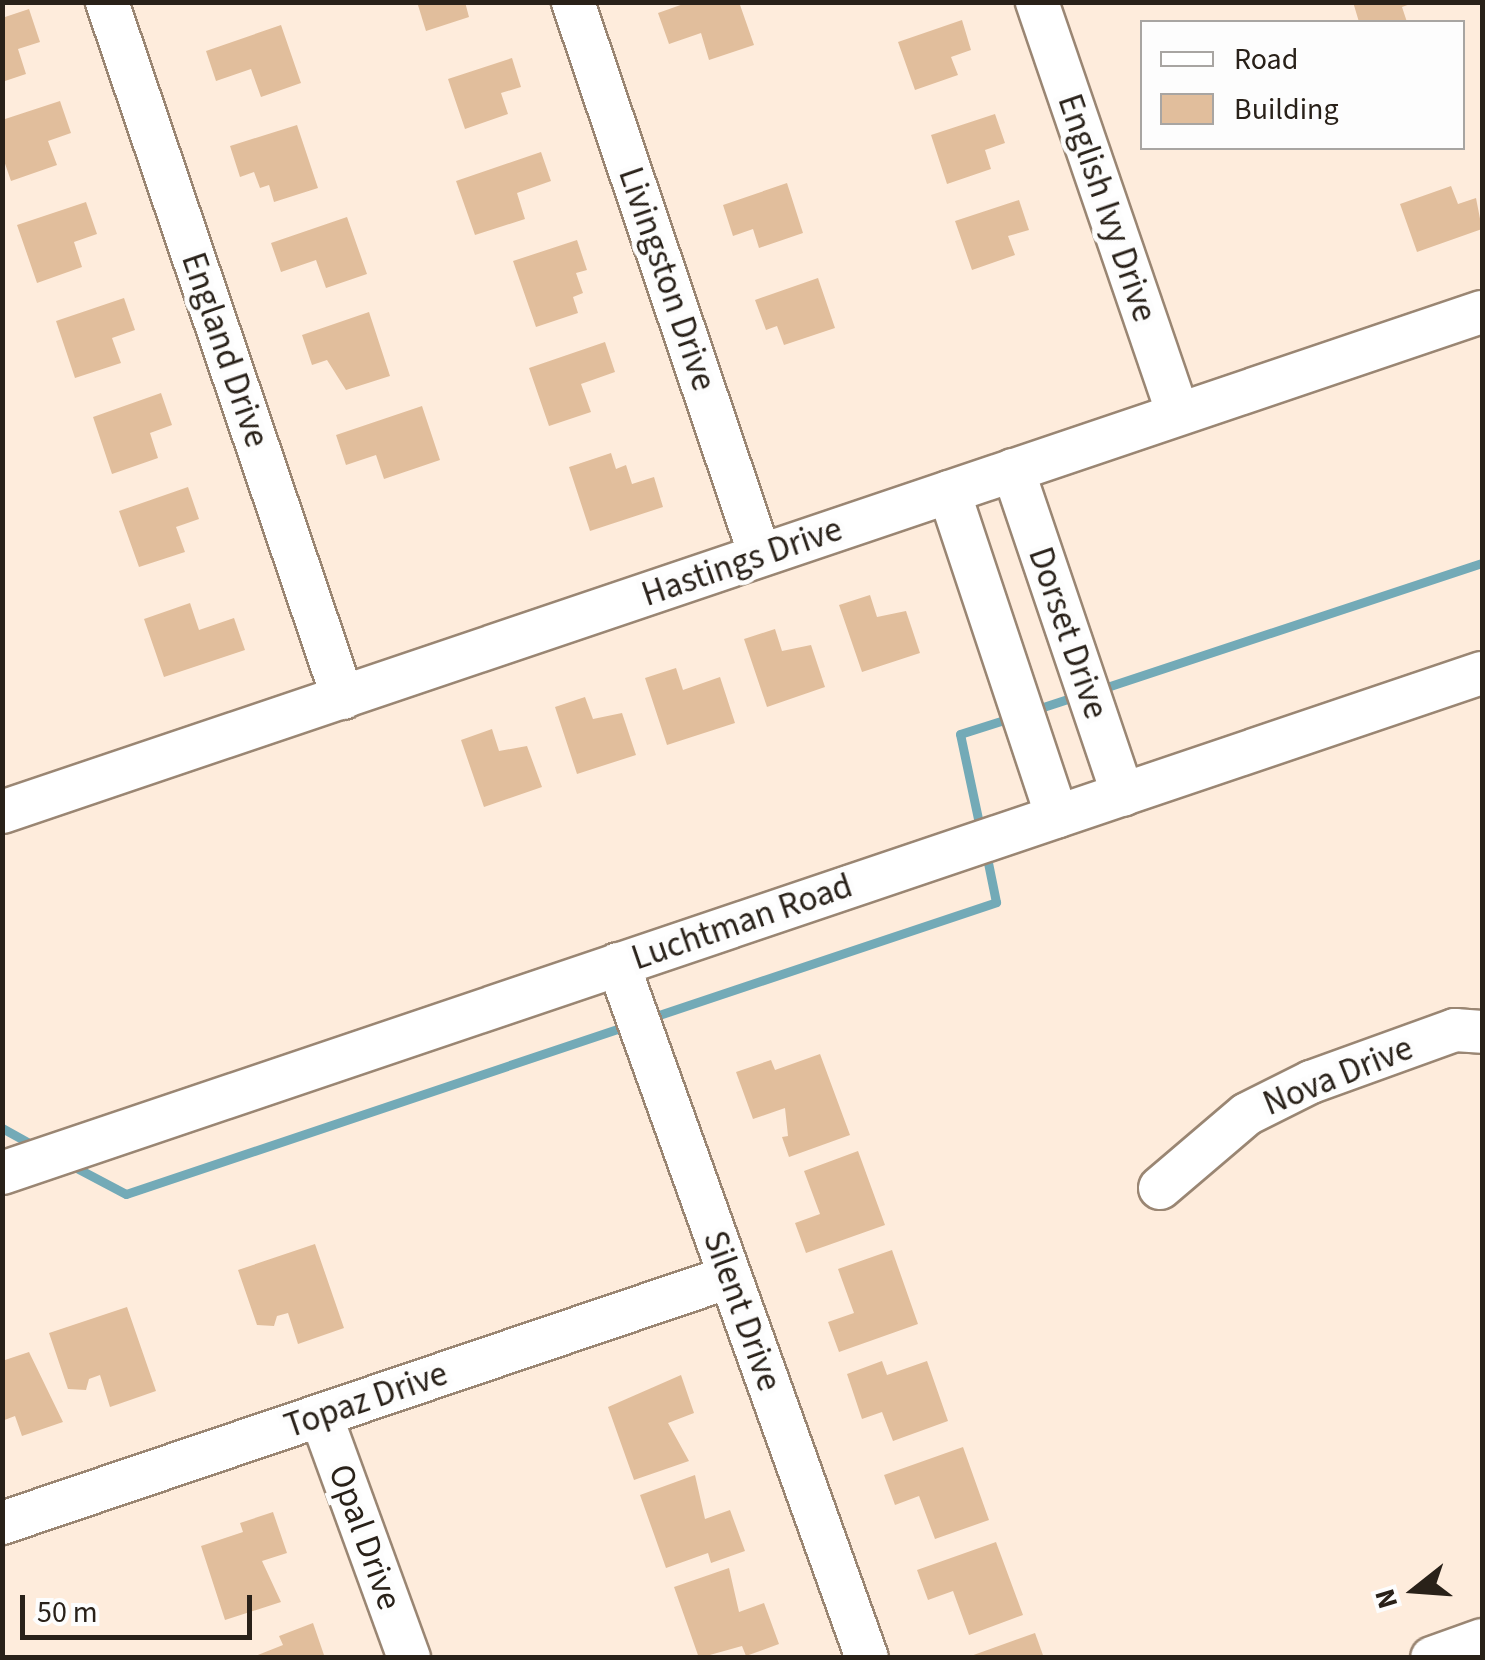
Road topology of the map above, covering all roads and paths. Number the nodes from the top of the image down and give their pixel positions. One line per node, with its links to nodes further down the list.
1 (107, 2): 10 (street, England Drive)
2 (573, 2): 8 (street, Livingston Drive)
3 (1037, 2): 5 (street, English Ivy Drive)
4 (1482, 312): 5 (street, Hastings Drive)
5 (1178, 414): 6 (street, Hastings Drive)
6 (1013, 470): 7 (street, Hastings Drive); 11 (street, Dorset Drive)
7 (949, 492): 8 (street, Hastings Drive); 13 (street, Dorset Drive)
8 (760, 556): 10 (street, Hastings Drive)
9 (1482, 673): 11 (street, Luchtman Road)
10 (343, 698): 12 (street, Hastings Drive)
11 (1123, 795): 13 (street, Luchtman Road)
12 (2, 812)
13 (1058, 817): 14 (street, Luchtman Road)
14 (618, 964): 16 (street, Luchtman Road); 18 (street, Silent Drive)
15 (1482, 1032): 17 (street, Nova Drive)
16 (2, 1173)
17 (1160, 1188)
18 (729, 1277): 19 (street, Topaz Drive); 23 (street, Silent Drive)
19 (321, 1416): 20 (street, Topaz Drive); 22 (street, Opal Drive)
20 (2, 1523)
21 (1482, 1640): 24 (street)
22 (409, 1658)
23 (867, 1658)
24 (1432, 1658)

